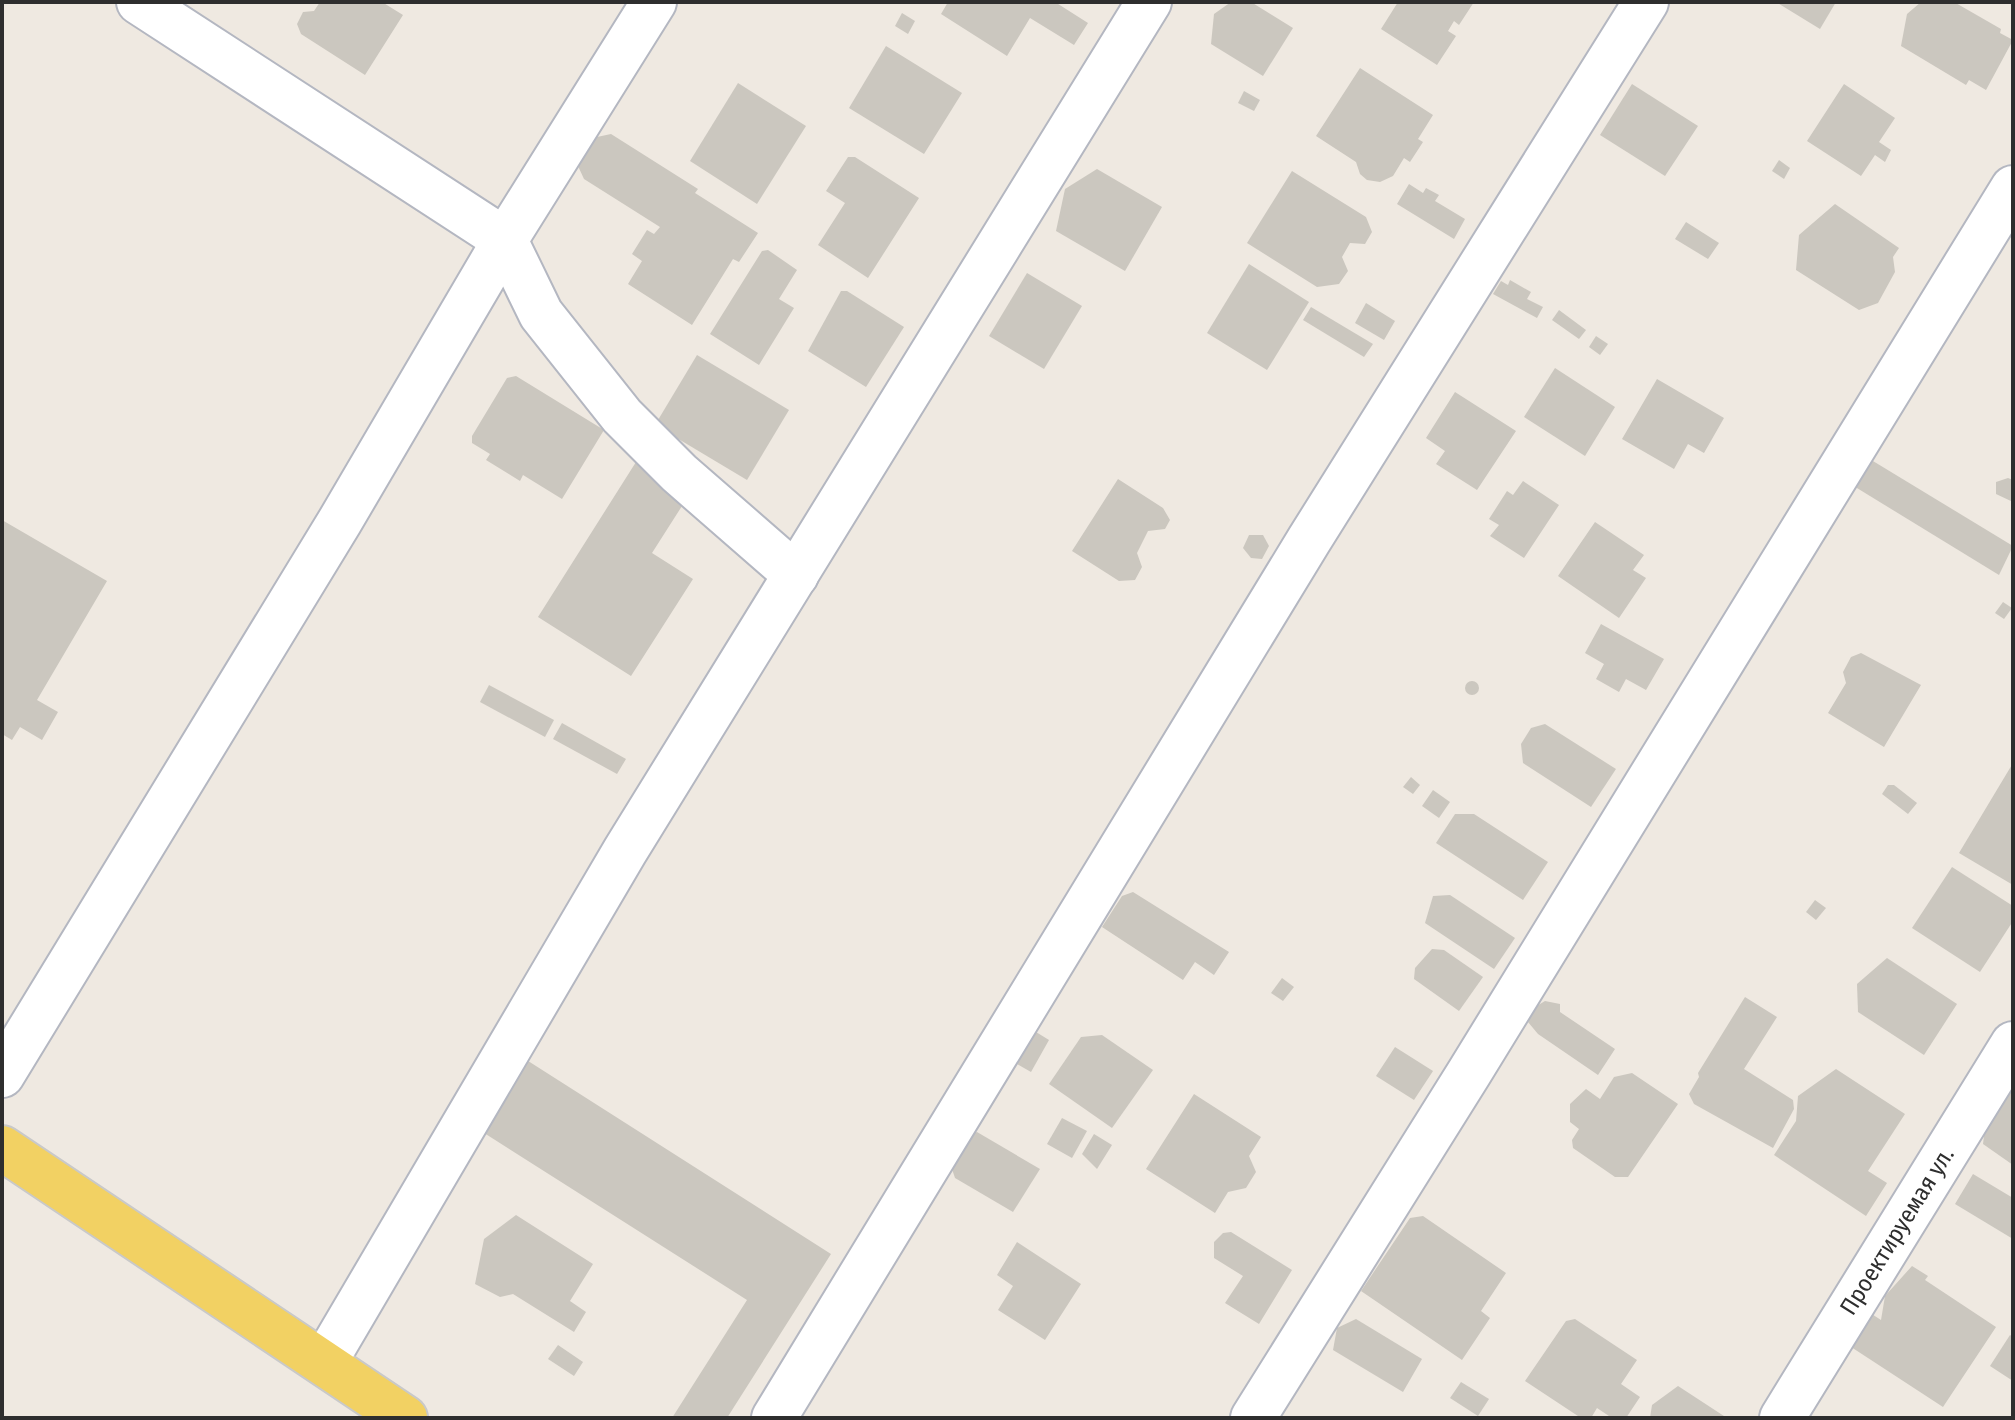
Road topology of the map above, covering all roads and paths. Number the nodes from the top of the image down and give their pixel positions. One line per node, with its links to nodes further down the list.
1 (654, 2): 6 (street)
2 (1149, 2): 7 (street)
3 (1646, 2): 13 (street)
4 (159, 7): 6 (street)
5 (2013, 188): 14 (street)
6 (505, 240): 7 (street); 9 (street)
7 (796, 575): 11 (street)
8 (2013, 1044): 15 (street, Проектируемая ул.)
9 (2, 1075)
10 (2, 1148): 11 (main road)
11 (324, 1363): 12 (main road)
12 (405, 1418)
13 (774, 1418)
14 (1253, 1418)
15 (1782, 1418)

